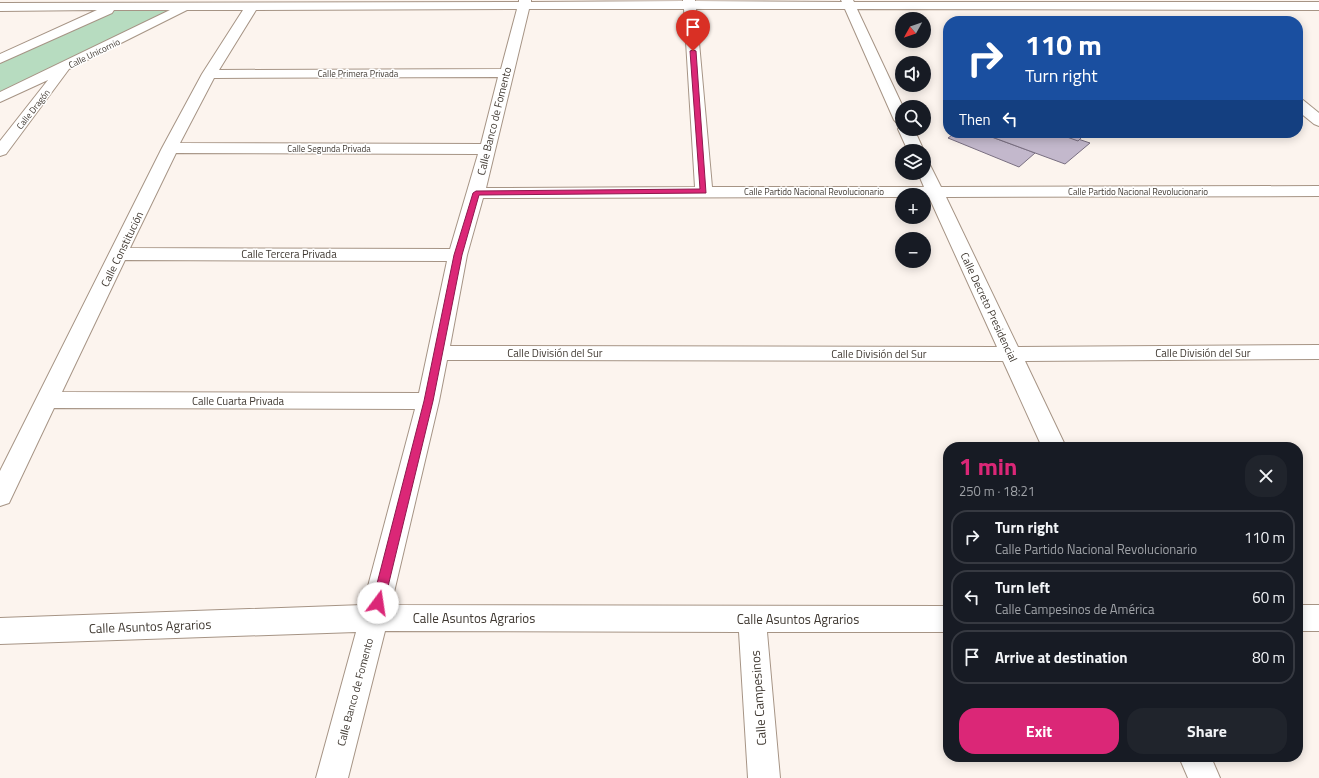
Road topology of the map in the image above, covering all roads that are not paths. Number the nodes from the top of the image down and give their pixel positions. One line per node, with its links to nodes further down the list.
1 (357, 2): 4 (street); 8 (street)
2 (689, 2): 4 (street); 5 (street); 25 (street)
3 (190, 3): 8 (street); 10 (street); 13 (street, Calle Unicornio)
4 (524, 3): 14 (street, Calle Banco de Fomento)
5 (849, 3): 6 (street); 17 (street)
6 (1182, 3): 9 (street); 11 (street)
7 (0, 6): 10 (street)
8 (252, 6): 15 (street, Calle Constitución)
9 (1319, 6)
10 (115, 7): 12 (street)
11 (1197, 16)
12 (0, 59)
13 (66, 66): 16 (street, Calle Unicornio); 22 (street, Calle Dragón)
14 (506, 73): 15 (street, Calle Primera Privada); 21 (street, Calle Banco de Fomento)
15 (209, 74): 20 (street, Calle Constitución)
16 (0, 98)
17 (895, 105)
18 (1303, 107): 19 (street)
19 (1319, 121)
20 (170, 148): 21 (street, Calle Segunda Privada); 28 (street, Calle Constitución)
21 (488, 149): 27 (street, Calle Banco de Fomento)
22 (0, 151)
23 (929, 180): 26 (street, Calle Decreto Presidencial)
24 (1319, 190): 26 (street, Calle Partido Nacional Revolucionario)
25 (704, 191): 26 (street, Calle Partido Nacional Revolucionario); 27 (street, Calle Partido Nacional Revolucionario)
26 (934, 191): 32 (street, Calle Decreto Presidencial)
27 (476, 193): 29 (street, Calle Banco de Fomento)
28 (119, 254): 29 (street, Calle Tercera Privada); 33 (street, Calle Constitución)
29 (458, 255): 31 (street, Calle Banco de Fomento)
30 (1319, 352): 32 (street, Calle División del Sur)
31 (439, 353): 32 (street, Calle División del Sur); 34 (street, Calle Banco de Fomento)
32 (1011, 354): 35 (street, Calle Decreto Presidencial)
33 (47, 400): 34 (street, Calle Cuarta Privada); 36 (street, Calle Constitución)
34 (428, 401): 37 (street, Calle Banco de Fomento)
35 (1052, 442)
36 (0, 496)
37 (374, 618): 38 (street, Calle Asuntos Agrarios); 42 (street, Calle Asuntos Agrarios); 44 (street, Calle Banco de Fomento)
38 (752, 618): 41 (street, Calle Asuntos Agrarios); 45 (street, Calle Campesinos)
39 (1303, 618): 40 (street)
40 (1319, 618)
41 (943, 619)
42 (0, 631)
43 (1197, 762): 46 (street)
44 (332, 778)
45 (764, 778)
46 (1204, 778)

